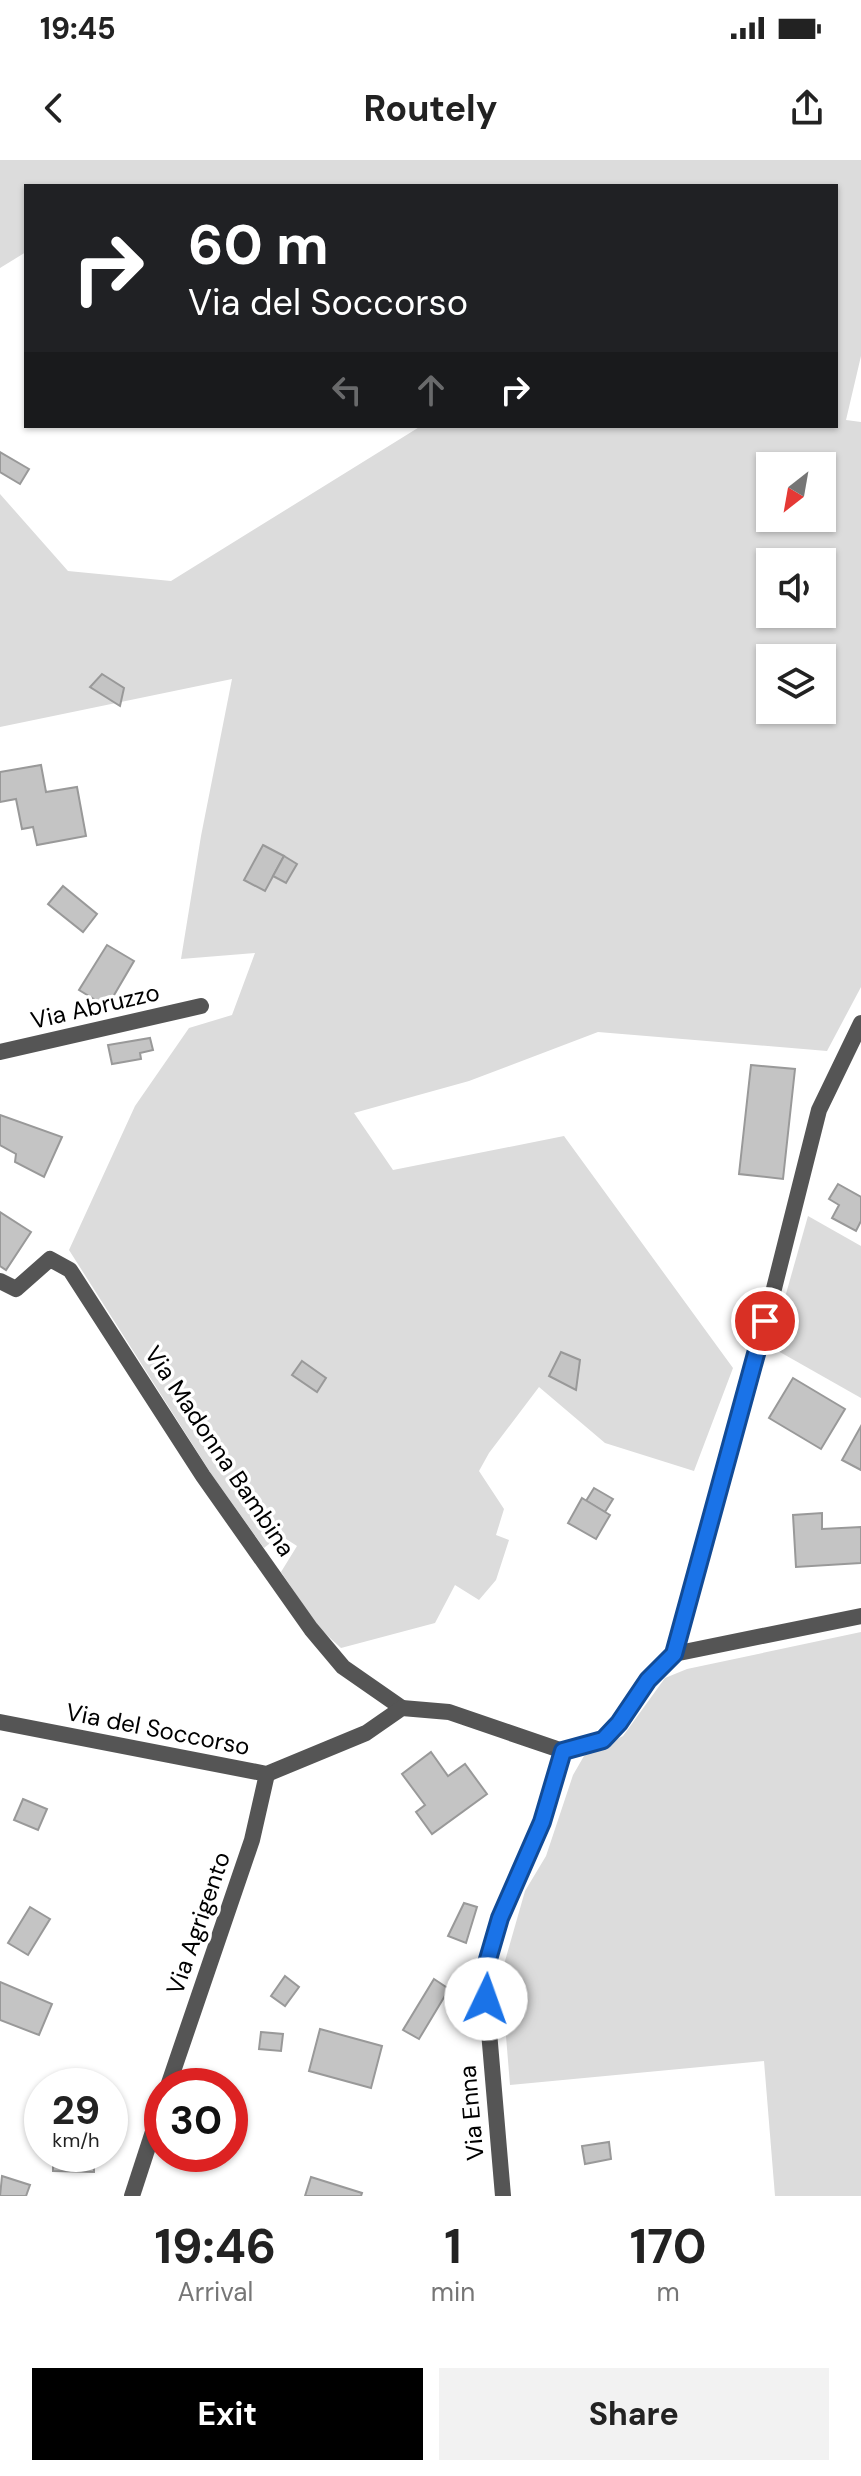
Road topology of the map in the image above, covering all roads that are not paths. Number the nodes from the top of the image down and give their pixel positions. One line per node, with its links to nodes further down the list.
1 (201, 1006): 3 (street, Via Abruzzo)
2 (861, 1023): 6 (street)
3 (0, 1052)
4 (0, 1281): 7 (street, Via Madonna Bambina)
5 (861, 1616): 6 (street)
6 (674, 1654): 9 (street)
7 (402, 1708): 9 (street); 10 (street, Via del Soccorso)
8 (0, 1722): 10 (street, Via del Soccorso)
9 (563, 1751): 14 (street, Via Enna)
10 (267, 1774): 11 (street, Via Agrigento)
11 (174, 2068)
12 (144, 2159): 13 (street)
13 (132, 2196)
14 (503, 2196)

